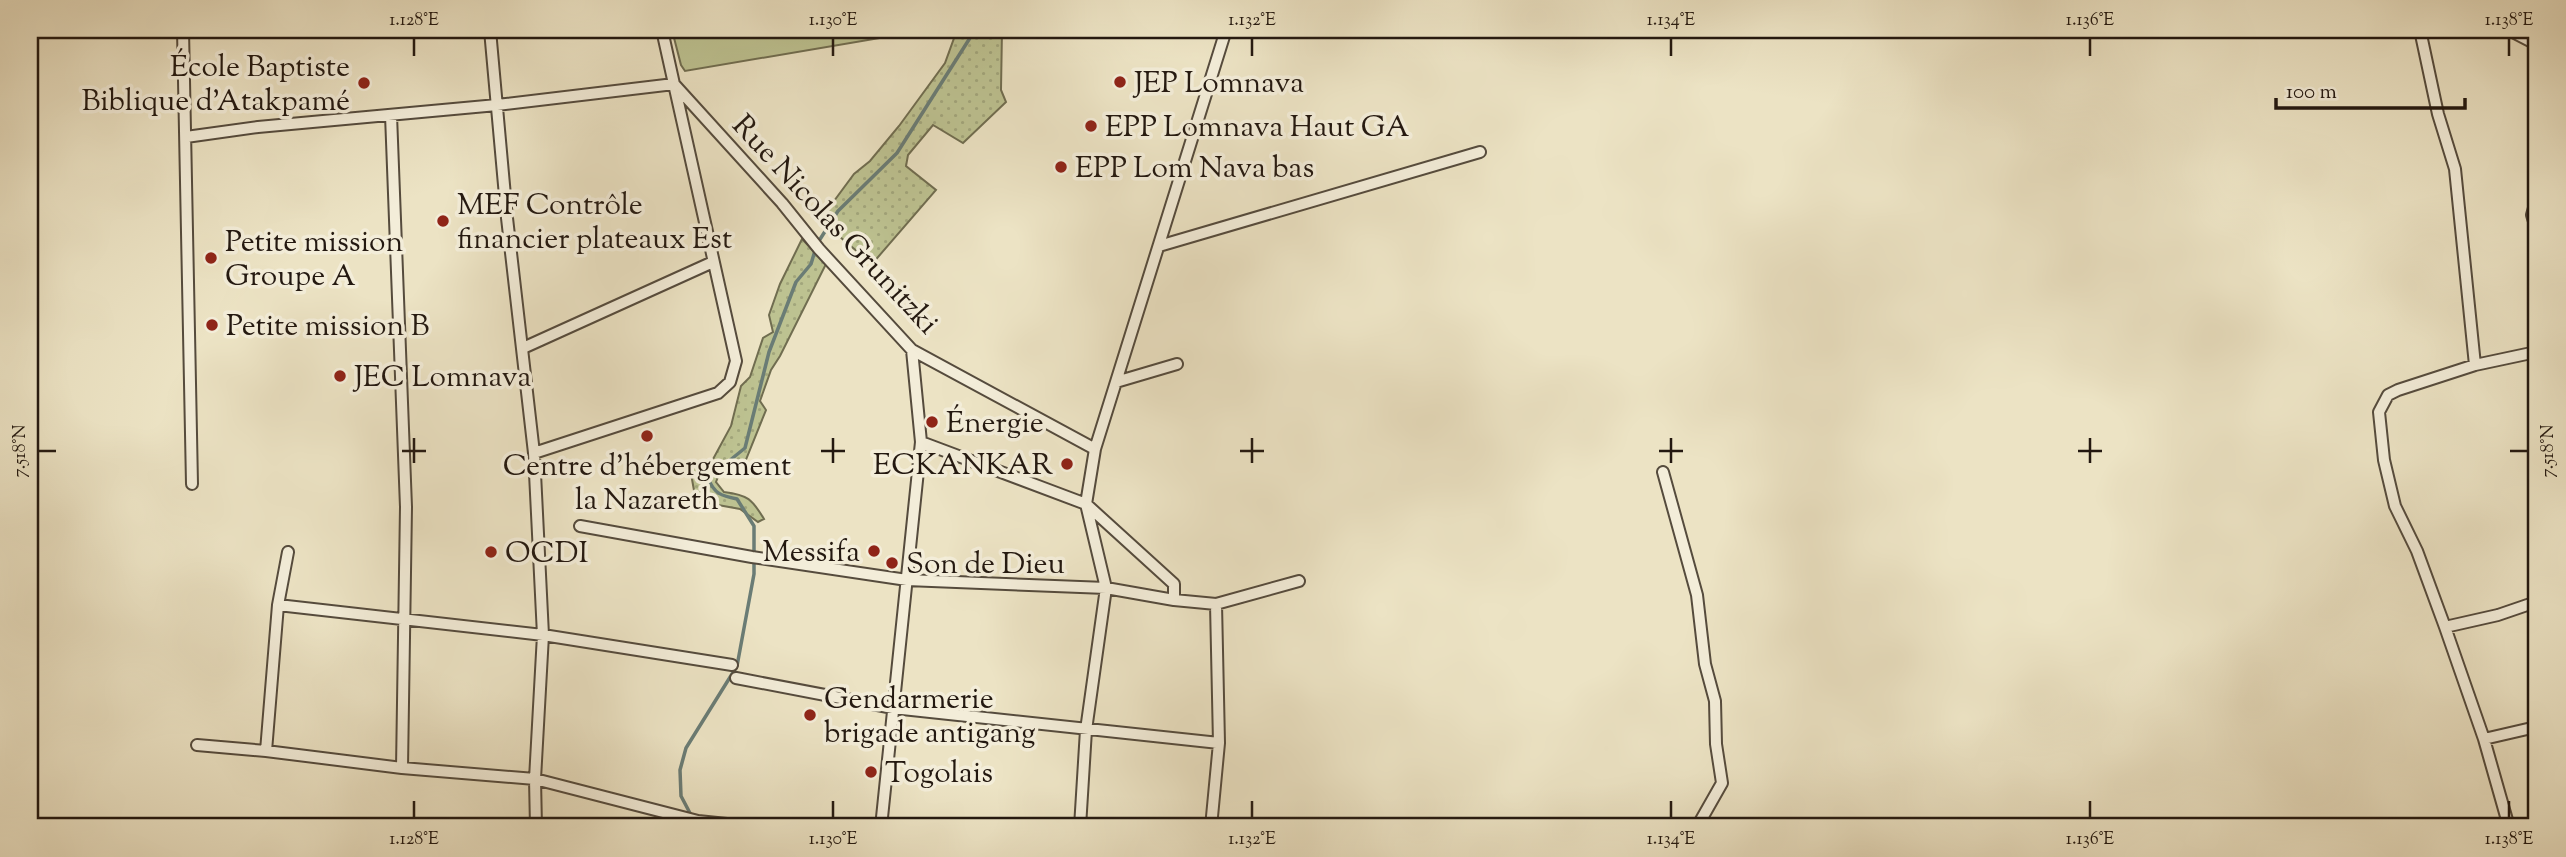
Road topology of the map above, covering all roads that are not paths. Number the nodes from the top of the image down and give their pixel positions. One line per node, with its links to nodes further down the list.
1 (183, 30): 11 (street)
2 (491, 30): 9 (street)
3 (662, 30): 8 (street, Rue Nicolas Grunitzki)
4 (1226, 30): 17 (street)
5 (2420, 30): 23 (street)
6 (2509, 30): 7 (street)
7 (2536, 44)
8 (674, 84): 9 (street); 18 (street); 20 (street, Rue Nicolas Grunitzki)
9 (497, 105): 10 (street); 19 (street)
10 (391, 115): 11 (street); 40 (street)
11 (186, 137): 29 (street)
12 (1480, 152): 17 (street)
13 (2536, 178): 14 (street)
14 (2536, 188)
15 (2536, 201): 16 (street)
16 (2536, 228)
17 (1159, 246): 24 (street)
18 (713, 262): 19 (street); 27 (street)
19 (523, 348): 27 (street)
20 (912, 350): 25 (street); 26 (street, Rue Nicolas Grunitzki)
21 (2536, 352): 23 (street)
22 (1177, 364): 24 (street)
23 (2474, 365): 41 (street)
24 (1116, 382): 26 (street)
25 (921, 442): 30 (street); 33 (street)
26 (1095, 449): 30 (street)
27 (534, 453): 42 (street)
28 (1663, 472): 59 (street)
29 (192, 484)
30 (1086, 504): 35 (street); 36 (street)
31 (580, 526): 33 (street)
32 (288, 552): 39 (street)
33 (907, 580): 35 (street); 45 (street)
34 (1299, 581): 38 (street)
35 (1105, 587): 36 (street); 47 (street)
36 (1174, 600): 38 (street)
37 (2536, 602): 41 (street)
38 (1216, 604): 49 (street)
39 (278, 605): 40 (street); 51 (street)
40 (405, 621): 42 (street); 52 (street)
41 (2445, 627): 48 (street)
42 (543, 635): 43 (street); 53 (street)
43 (732, 665)
44 (736, 678): 45 (street)
45 (893, 708): 47 (street); 56 (street)
46 (2536, 727): 48 (street)
47 (1086, 730): 49 (street); 57 (street)
48 (2484, 739): 60 (street)
49 (1219, 744): 58 (street)
50 (197, 745): 51 (street)
51 (266, 751): 52 (street)
52 (402, 768): 53 (street)
53 (535, 779): 54 (street); 55 (street)
54 (536, 827)
55 (756, 827)
56 (881, 827)
57 (1080, 827)
58 (1210, 827)
59 (1697, 827)
60 (2509, 827)

